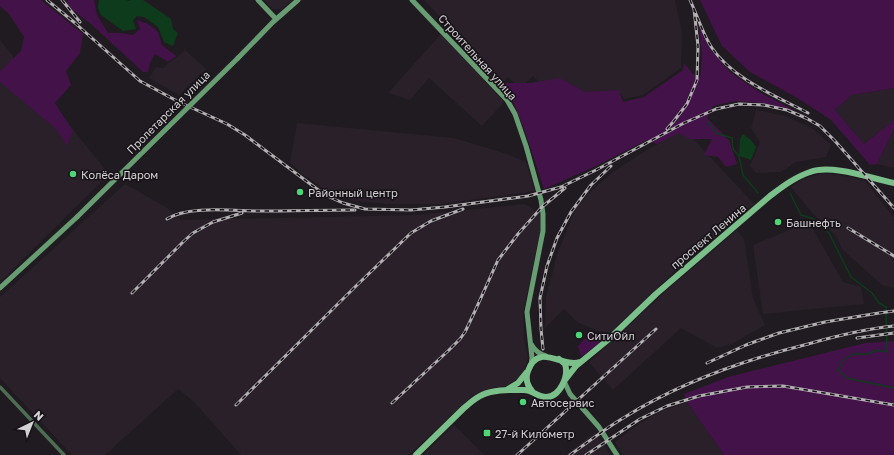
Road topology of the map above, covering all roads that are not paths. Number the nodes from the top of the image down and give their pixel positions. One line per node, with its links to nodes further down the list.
1 (258, 0): 4 (street)
2 (298, 0): 4 (street, Пролетарская улица)
3 (412, 0): 7 (street, Строительная улица)
4 (276, 19): 6 (street, Пролетарская улица, bridge)
5 (894, 183): 10 (main road, проспект Ленина)
6 (0, 288)
7 (531, 343): 8 (street); 11 (street, Строительная улица)
8 (548, 357): 9 (main road); 11 (main road)
9 (559, 359): 10 (main road); 12 (main road)
10 (581, 362): 12 (main road, проспект Ленина)
11 (529, 369): 14 (main road); 15 (main road)
12 (564, 380): 16 (main road); 17 (street)
13 (0, 387): 18 (street)
14 (505, 390): 15 (main road); 19 (main road)
15 (532, 391): 16 (main road)
16 (555, 394): 17 (street)
17 (570, 394): 20 (street)
18 (64, 455)
19 (416, 455)
20 (617, 455)

